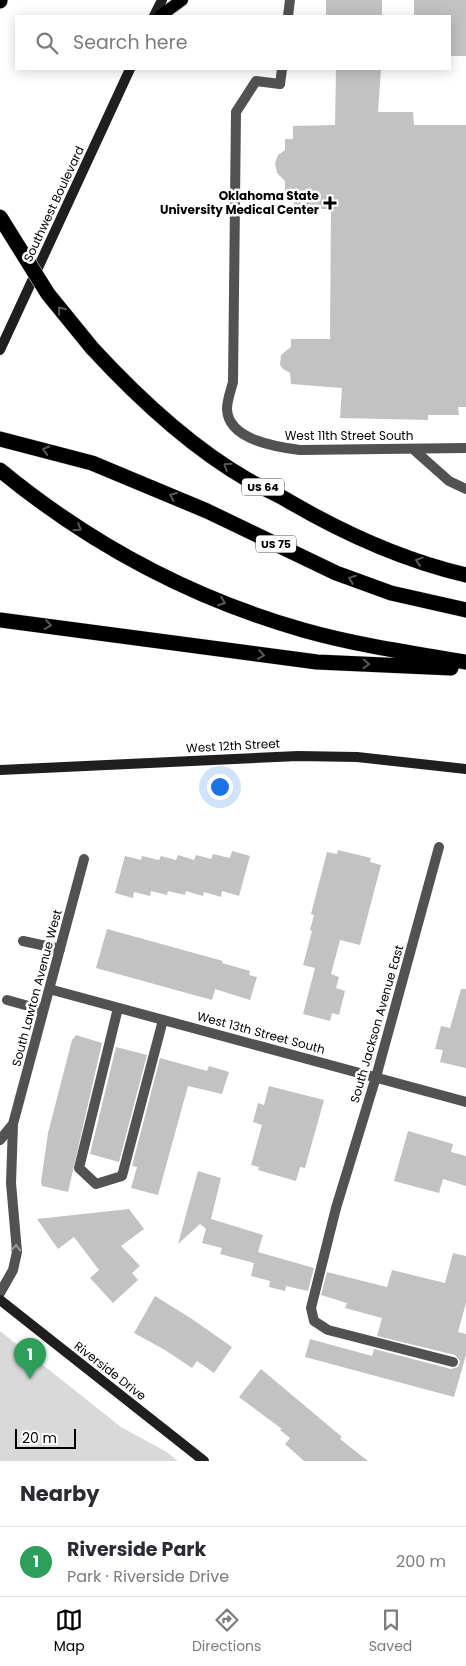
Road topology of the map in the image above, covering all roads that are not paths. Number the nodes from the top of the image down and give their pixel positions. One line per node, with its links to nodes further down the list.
1 (162, 0): 4 (main road)
2 (182, 0): 5 (main road)
3 (290, 0): 6 (street)
4 (154, 15)
5 (161, 15)
6 (288, 15)
7 (130, 70): 10 (main road, Southwest Boulevard)
8 (282, 70): 13 (street, West 11th Street South)
9 (0, 217): 16 (highway, US 64, one-way to 9, bridge)
10 (0, 350)
11 (0, 439): 17 (highway, US 75, one-way to 11)
12 (466, 448): 13 (street, West 11th Street South)
13 (414, 449): 15 (street)
14 (0, 470): 19 (highway, one-way to 19)
15 (466, 489)
16 (466, 575)
17 (466, 610)
18 (0, 620): 20 (highway, one-way to 20)
19 (466, 662)
20 (466, 668)
21 (466, 768): 22 (main road, West 12th Street)
22 (0, 770)
23 (439, 847): 32 (street, South Jackson Avenue East)
24 (84, 859): 26 (street, South Lawton Avenue West)
25 (23, 940): 26 (street)
26 (60, 949): 27 (street, South Lawton Avenue West)
27 (49, 989): 29 (street, West 13th Street South); 30 (street, South Lawton Avenue West)
28 (7, 1000): 30 (street)
29 (118, 1008): 31 (street, West 13th Street South); 31 (street)
30 (44, 1010): 34 (street, South Lawton Avenue West)
31 (163, 1020): 32 (street, West 13th Street South)
32 (376, 1077): 33 (street, West 13th Street South); 38 (street, South Jackson Avenue East)
33 (466, 1102)
34 (13, 1124): 35 (street, South Lawton Avenue West); 36 (street, South Lawton Avenue West, one-way to 34)
35 (0, 1140)
36 (0, 1293)
37 (0, 1300): 39 (main road, Riverside Drive)
38 (453, 1362)
39 (204, 1461)

